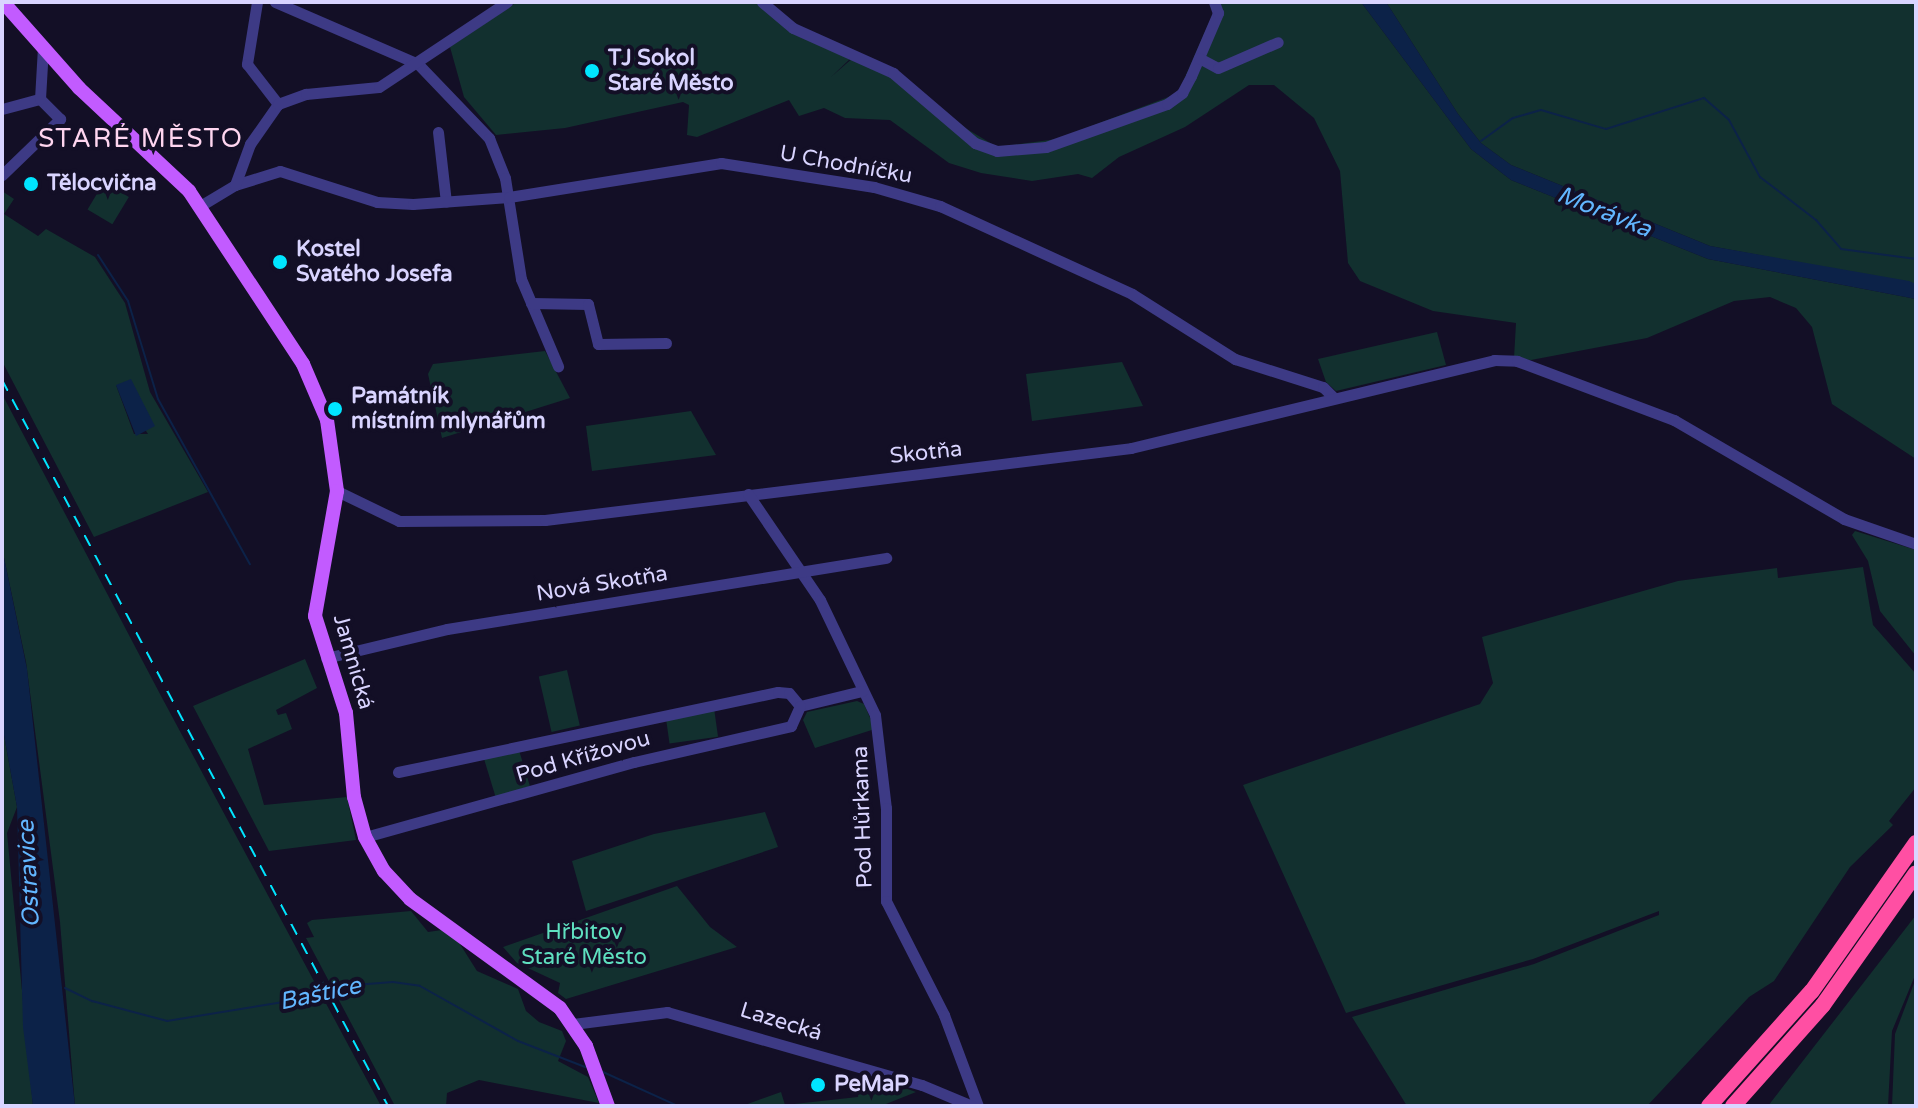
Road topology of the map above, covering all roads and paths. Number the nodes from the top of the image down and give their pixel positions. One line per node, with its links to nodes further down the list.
1 (3, 2): 8 (main road, Jamnická)
2 (257, 2): 12 (street)
3 (275, 2): 10 (street)
4 (762, 2): 9 (street)
5 (1214, 2): 9 (street)
6 (504, 3): 10 (street)
7 (1278, 42): 9 (street)
8 (43, 47): 11 (street); 19 (main road, Jamnická)
9 (1199, 58)
10 (418, 64): 12 (street); 17 (street)
11 (40, 99): 13 (street); 15 (street)
12 (278, 104): 16 (street)
13 (2, 109)
14 (438, 132): 18 (street)
15 (2, 175)
16 (235, 185): 18 (street, U Chodníčku); 19 (street)
17 (509, 197): 18 (street, U Chodníčku); 20 (street); 23 (street, U Chodníčku)
18 (446, 202)
19 (200, 206): 24 (main road, Jamnická)
20 (531, 303): 21 (street); 22 (street)
21 (666, 343)
22 (558, 366)
23 (1332, 396): 25 (street, Skotňa); 26 (street, Skotňa)
24 (337, 491): 25 (street, Skotňa); 29 (main road, Jamnická)
25 (748, 494): 28 (street, Pod Hůrkama)
26 (1916, 544)
27 (886, 558): 28 (street, Nová Skotňa)
28 (805, 574): 29 (street, Nová Skotňa); 30 (street, Pod Hůrkama)
29 (326, 658): 33 (main road, Jamnická)
30 (862, 691): 31 (street, Pod Křížovou); 39 (street, Pod Hůrkama)
31 (800, 706): 32 (street, Pod Křížovou); 33 (street, Pod Křížovou)
32 (398, 772)
33 (365, 837): 36 (main road, Jamnická)
34 (1916, 843): 40 (highway)
35 (1916, 873): 41 (highway)
36 (573, 1024): 37 (main road, Jamnická); 38 (street, Lazecká)
37 (608, 1106)
38 (972, 1106)
39 (978, 1106)
40 (1709, 1106)
41 (1733, 1106)

